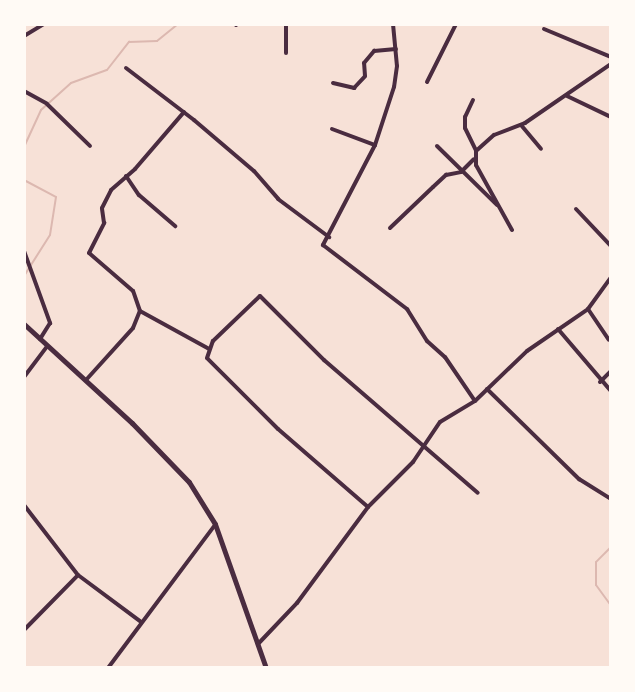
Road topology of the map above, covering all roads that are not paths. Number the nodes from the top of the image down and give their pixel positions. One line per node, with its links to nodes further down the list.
1 (44, 24): 6 (street)
2 (286, 24): 8 (street)
3 (393, 24): 7 (street)
4 (456, 24): 12 (street)
5 (544, 29): 9 (street)
6 (24, 36)
7 (396, 49): 13 (street); 21 (street)
8 (286, 53)
9 (611, 57)
10 (611, 64): 15 (street)
11 (126, 68): 17 (street)
12 (428, 82)
13 (333, 83)
14 (24, 91): 22 (street)
15 (566, 95): 18 (street); 19 (street)
16 (473, 100): 25 (street)
17 (184, 112): 28 (street); 34 (street)
18 (611, 117)
19 (521, 125): 24 (street); 25 (street)
20 (332, 129): 21 (street)
21 (375, 145): 34 (street)
22 (90, 146)
23 (437, 146): 27 (street)
24 (541, 149)
25 (476, 151): 26 (street)
26 (475, 159): 27 (street); 29 (street)
27 (461, 172): 29 (street); 32 (street)
28 (126, 176): 31 (street); 39 (street)
29 (500, 207): 33 (street)
30 (576, 209): 35 (street)
31 (175, 226)
32 (390, 228)
33 (512, 230)
34 (329, 237): 52 (street)
35 (611, 246)
36 (24, 251): 42 (street)
37 (611, 277): 38 (street)
38 (588, 309): 41 (street); 43 (street)
39 (140, 311): 45 (street); 48 (street)
40 (24, 324): 42 (main road)
41 (558, 328): 49 (street); 50 (street)
42 (40, 339): 44 (main road)
43 (609, 340)
44 (47, 347): 47 (street); 48 (main road)
45 (209, 349): 53 (street); 57 (street)
46 (611, 371): 49 (street)
47 (24, 377)
48 (86, 380): 58 (main road)
49 (600, 382): 51 (street)
50 (487, 389): 52 (street); 55 (street)
51 (611, 391)
52 (475, 401): 53 (street)
53 (423, 447): 54 (street); 57 (street)
54 (478, 493)
55 (611, 499)
56 (24, 505): 59 (street)
57 (368, 507): 62 (street)
58 (215, 524): 60 (street); 62 (main road)
59 (78, 575): 60 (street); 61 (street)
60 (141, 622): 63 (street)
61 (24, 630)
62 (257, 644): 64 (main road)
63 (108, 668)
64 (266, 668)

